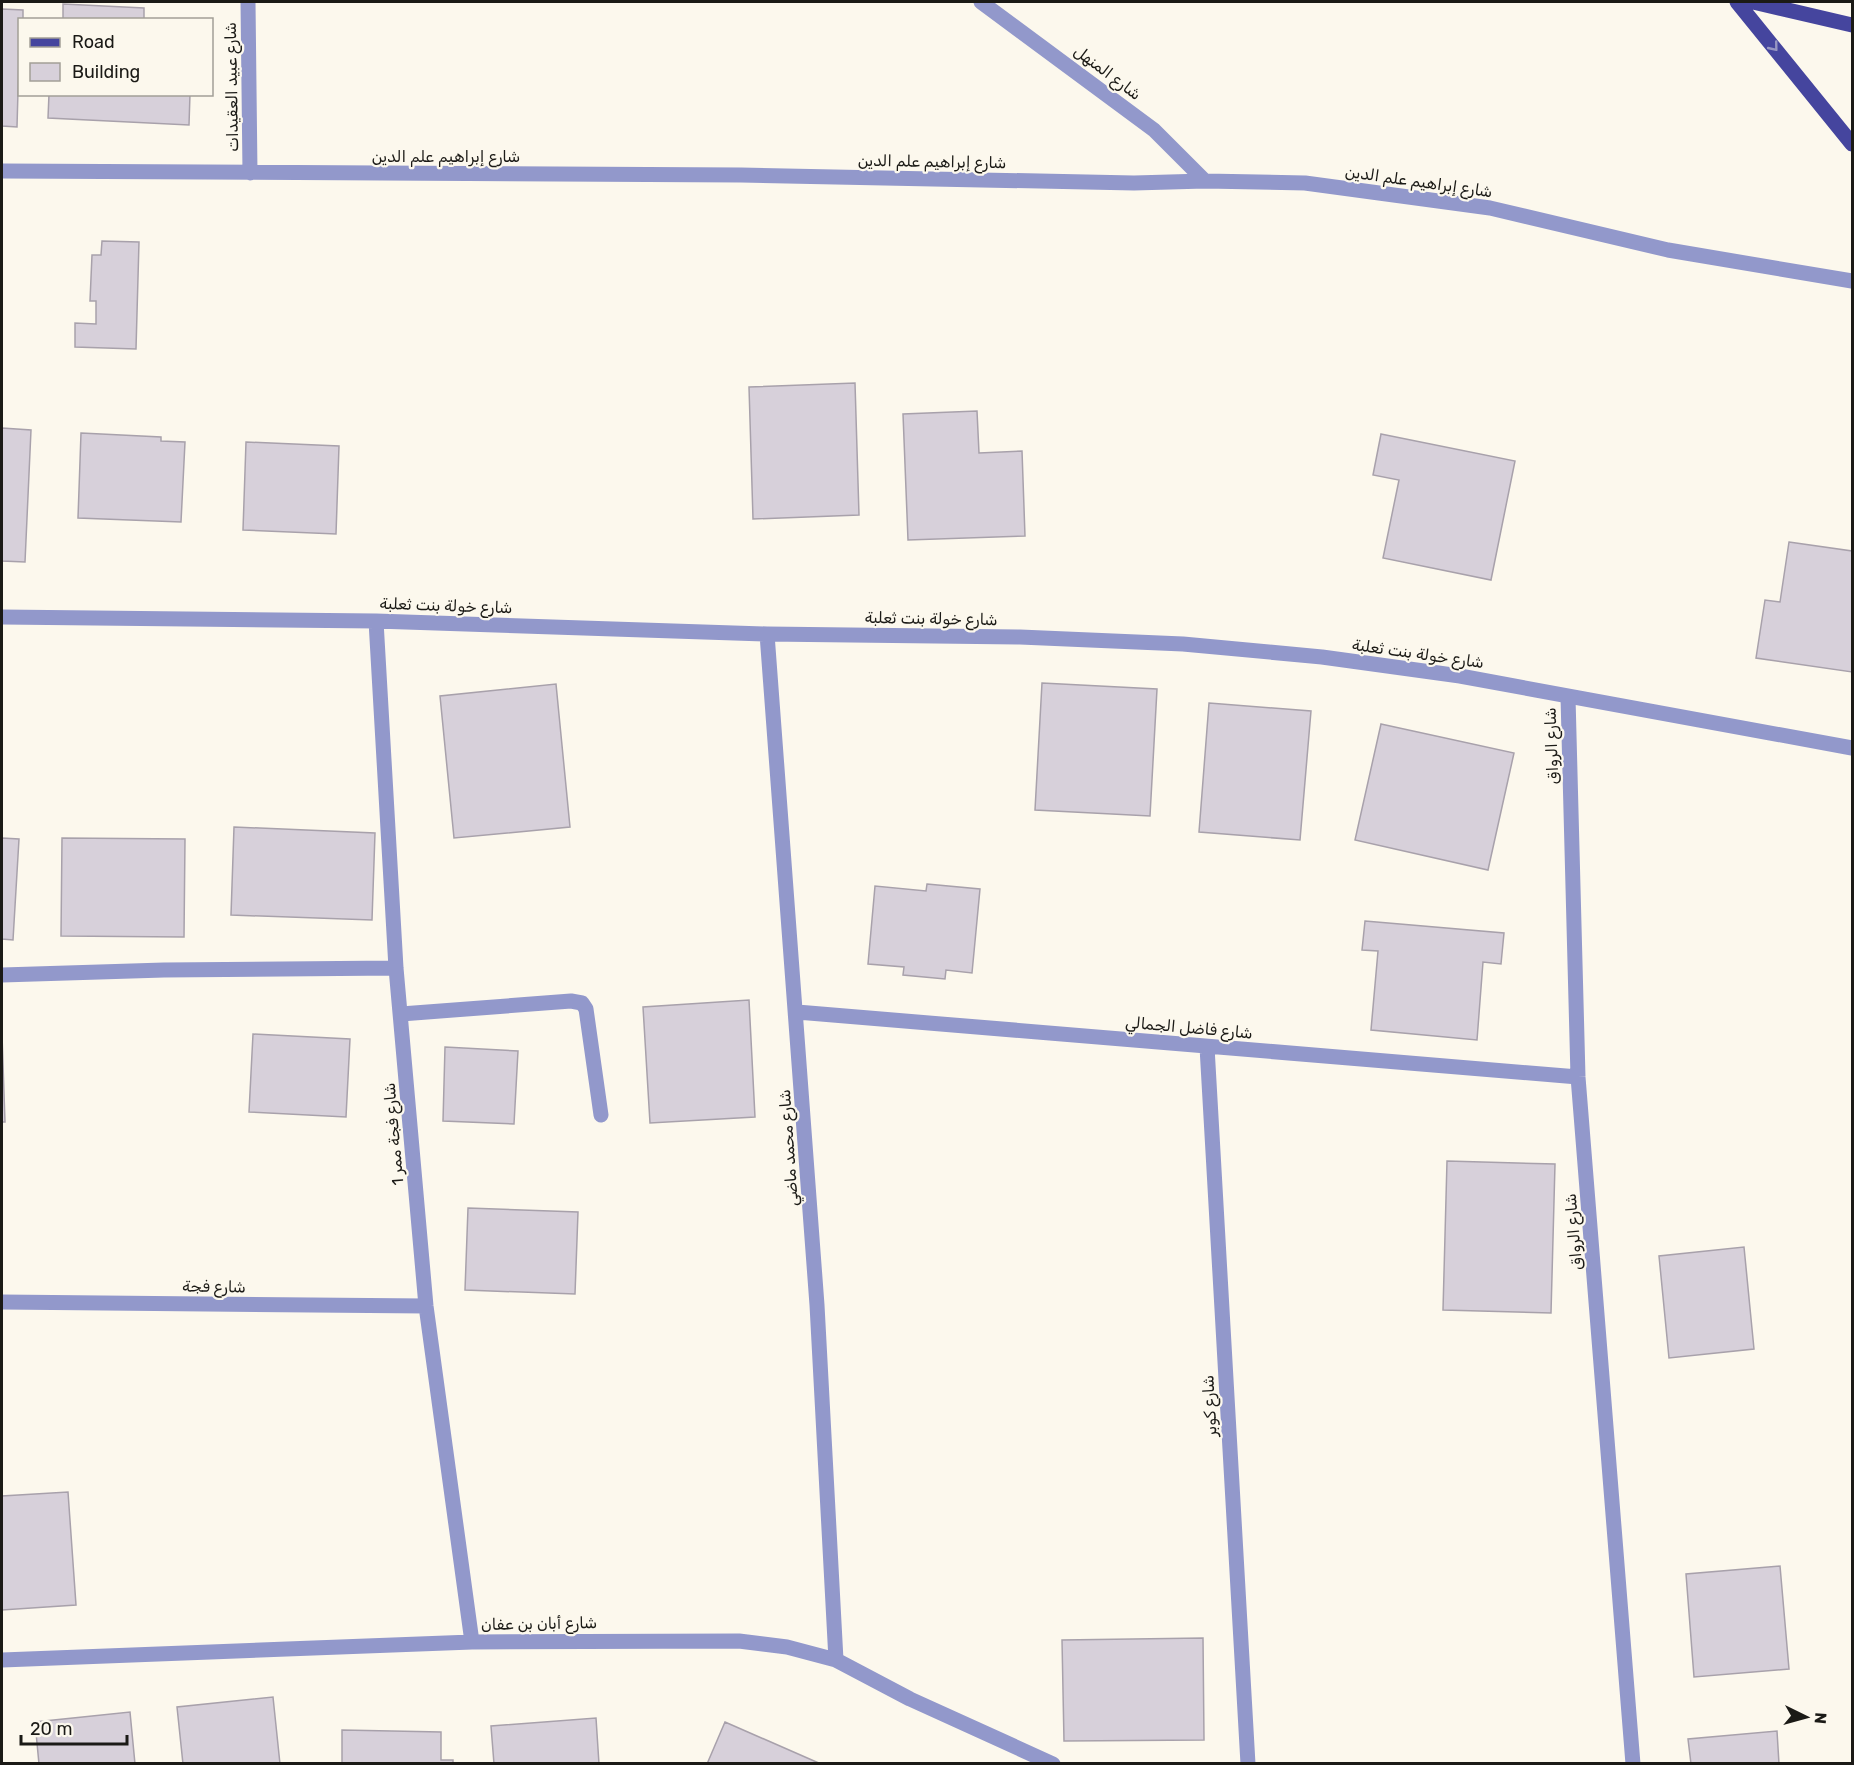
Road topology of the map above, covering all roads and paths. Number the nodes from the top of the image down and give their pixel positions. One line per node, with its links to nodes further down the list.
1 (248, 2): 8 (street, شارع عبيد العقيدات)
2 (981, 2): 9 (street, شارع المنهل)
3 (1737, 2): 6 (main road, one-way to 6)
4 (1753, 2): 5 (main road)
5 (1852, 25)
6 (1852, 144)
7 (2, 171): 8 (street, شارع إبراهيم علم الدين)
8 (250, 173): 9 (street, شارع إبراهيم علم الدين)
9 (1205, 181): 10 (street, شارع إبراهيم علم الدين)
10 (1852, 281)
11 (2, 617): 12 (street, شارع خولة بنت ثعلبة)
12 (376, 621): 13 (street, شارع خولة بنت ثعلبة); 16 (street, شارع فجة ممر 1)
13 (767, 634): 14 (street, شارع خولة بنت ثعلبة); 18 (street, شارع محمد ماضي)
14 (1568, 697): 15 (street, شارع خولة بنت ثعلبة); 21 (street, شارع الرواق)
15 (1852, 748)
16 (396, 969): 17 (street); 19 (street, شارع فجة ممر 1)
17 (2, 975)
18 (797, 1012): 20 (street, شارع فاضل الجمالي); 27 (street, شارع محمد ماضي)
19 (401, 1014): 22 (street); 24 (street, شارع فجة ممر 1)
20 (1207, 1047): 21 (street, شارع فاضل الجمالي); 29 (street, شارع كوبر)
21 (1578, 1077): 30 (street, شارع الرواق)
22 (601, 1115)
23 (2, 1302): 24 (street, شارع فجة)
24 (426, 1306): 25 (street, شارع فجة ممر 1)
25 (472, 1642): 26 (street, شارع أبان بن عفان); 27 (street, شارع أبان بن عفان)
26 (2, 1660)
27 (836, 1660): 28 (street, شارع أبان بن عفان)
28 (1053, 1764)
29 (1248, 1764)
30 (1633, 1764)

